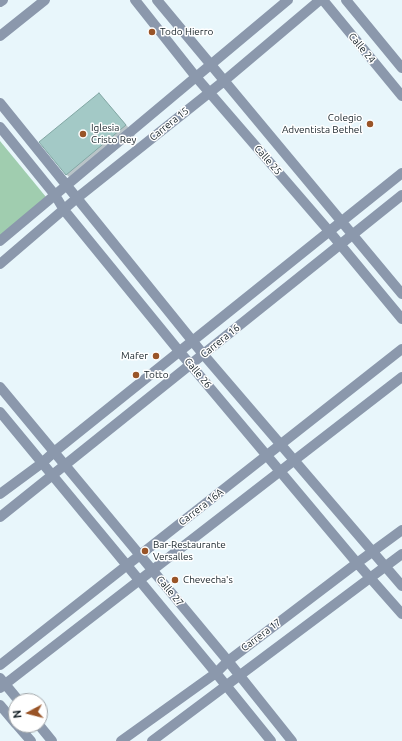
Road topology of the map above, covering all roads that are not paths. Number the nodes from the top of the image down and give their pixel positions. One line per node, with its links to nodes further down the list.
1 (3, 0): 8 (street)
2 (45, 0): 9 (street)
3 (135, 0): 12 (street, Calle 25)
4 (157, 0): 10 (street, Calle 25)
5 (288, 0): 10 (street, Carrera 15)
6 (321, 0): 13 (street, Carrera 15); 15 (street, Calle 24)
7 (346, 0): 11 (street, Calle 24)
8 (0, 2)
9 (0, 36)
10 (211, 65): 12 (street, Carrera 15); 13 (street, Calle 25)
11 (402, 68)
12 (196, 77): 14 (street, Calle 25); 19 (street, Carrera 15)
13 (224, 81): 14 (street, Carrera 15); 24 (street, Calle 25)
14 (209, 92): 22 (street, Carrera 15); 25 (street, Calle 25)
15 (402, 96)
16 (0, 103): 19 (street, Calle 26)
17 (0, 127): 20 (street, Calle 26)
18 (402, 173): 24 (street, Carrera 16)
19 (67, 184): 20 (street, Carrera 15); 22 (street, Calle 26)
20 (55, 195): 23 (street, Calle 26); 27 (street, Carrera 15)
21 (402, 195): 26 (street, Carrera 16)
22 (77, 198): 23 (street, Carrera 15); 32 (street, Calle 26)
23 (64, 210): 29 (street, Carrera 15); 34 (street, Calle 26)
24 (341, 222): 25 (street, Carrera 16); 26 (street, Calle 25)
25 (329, 231): 28 (street, Calle 25); 32 (street, Carrera 16)
26 (353, 235): 28 (street, Carrera 16); 30 (street, Calle 25)
27 (0, 241)
28 (340, 245): 31 (street, Calle 25); 35 (street, Carrera 16)
29 (0, 264)
30 (402, 294)
31 (402, 320)
32 (192, 341): 34 (street, Carrera 16); 35 (street, Calle 26)
33 (402, 349): 40 (street, Carrera 16A)
34 (179, 351): 36 (street, Calle 26); 41 (street, Carrera 16)
35 (203, 354): 36 (street, Carrera 16); 40 (street, Calle 26)
36 (191, 365): 42 (street, Calle 26); 45 (street, Carrera 16)
37 (402, 377): 43 (street, Carrera 16A)
38 (0, 387): 41 (street, Calle 27)
39 (0, 412): 44 (street, Calle 27)
40 (280, 445): 42 (street, Carrera 16A); 43 (street, Calle 26)
41 (54, 452): 44 (street, Carrera 16); 45 (street, Calle 27)
42 (267, 456): 46 (street, Calle 26); 53 (street, Carrera 16A)
43 (293, 461): 46 (street, Carrera 16A); 51 (street, Calle 26)
44 (42, 463): 47 (street, Calle 27); 48 (street, Carrera 16)
45 (65, 465): 47 (street, Carrera 16); 53 (street, Calle 27)
46 (279, 472): 54 (street, Calle 26); 57 (street, Carrera 16A)
47 (52, 476): 49 (street, Carrera 16); 55 (street, Calle 27)
48 (0, 494)
49 (0, 517)
50 (402, 530): 51 (street, Carrera 17)
51 (372, 553): 54 (street, Carrera 17); 56 (street, Calle 26)
52 (402, 554): 56 (street, Carrera 17)
53 (140, 555): 55 (street, Carrera 16A); 57 (street, Calle 27)
54 (356, 563): 58 (street, Calle 26); 62 (street, Carrera 17)
55 (127, 566): 59 (street, Calle 27); 63 (street, Carrera 16A)
56 (385, 567): 58 (street, Carrera 17); 60 (street, Calle 26)
57 (152, 570): 59 (street, Carrera 16A); 62 (street, Calle 27)
58 (371, 578): 61 (street, Calle 26); 65 (street, Carrera 17)
59 (139, 580): 64 (street, Calle 27); 66 (street, Carrera 16A)
60 (402, 586)
61 (402, 614)
62 (228, 661): 64 (street, Carrera 17); 65 (street, Calle 27)
63 (0, 665)
64 (216, 673): 67 (street, Calle 27); 75 (street, Carrera 17)
65 (239, 675): 67 (street, Carrera 17); 78 (street, Calle 27)
66 (2, 683): 68 (street)
67 (226, 685): 76 (street, Carrera 17); 77 (street, Calle 27)
68 (11, 693)
69 (0, 706): 70 (street)
70 (8, 715)
71 (24, 733): 73 (street)
72 (46, 733): 74 (street)
73 (31, 741)
74 (52, 741)
75 (121, 741)
76 (152, 741)
77 (271, 741)
78 (292, 741)

